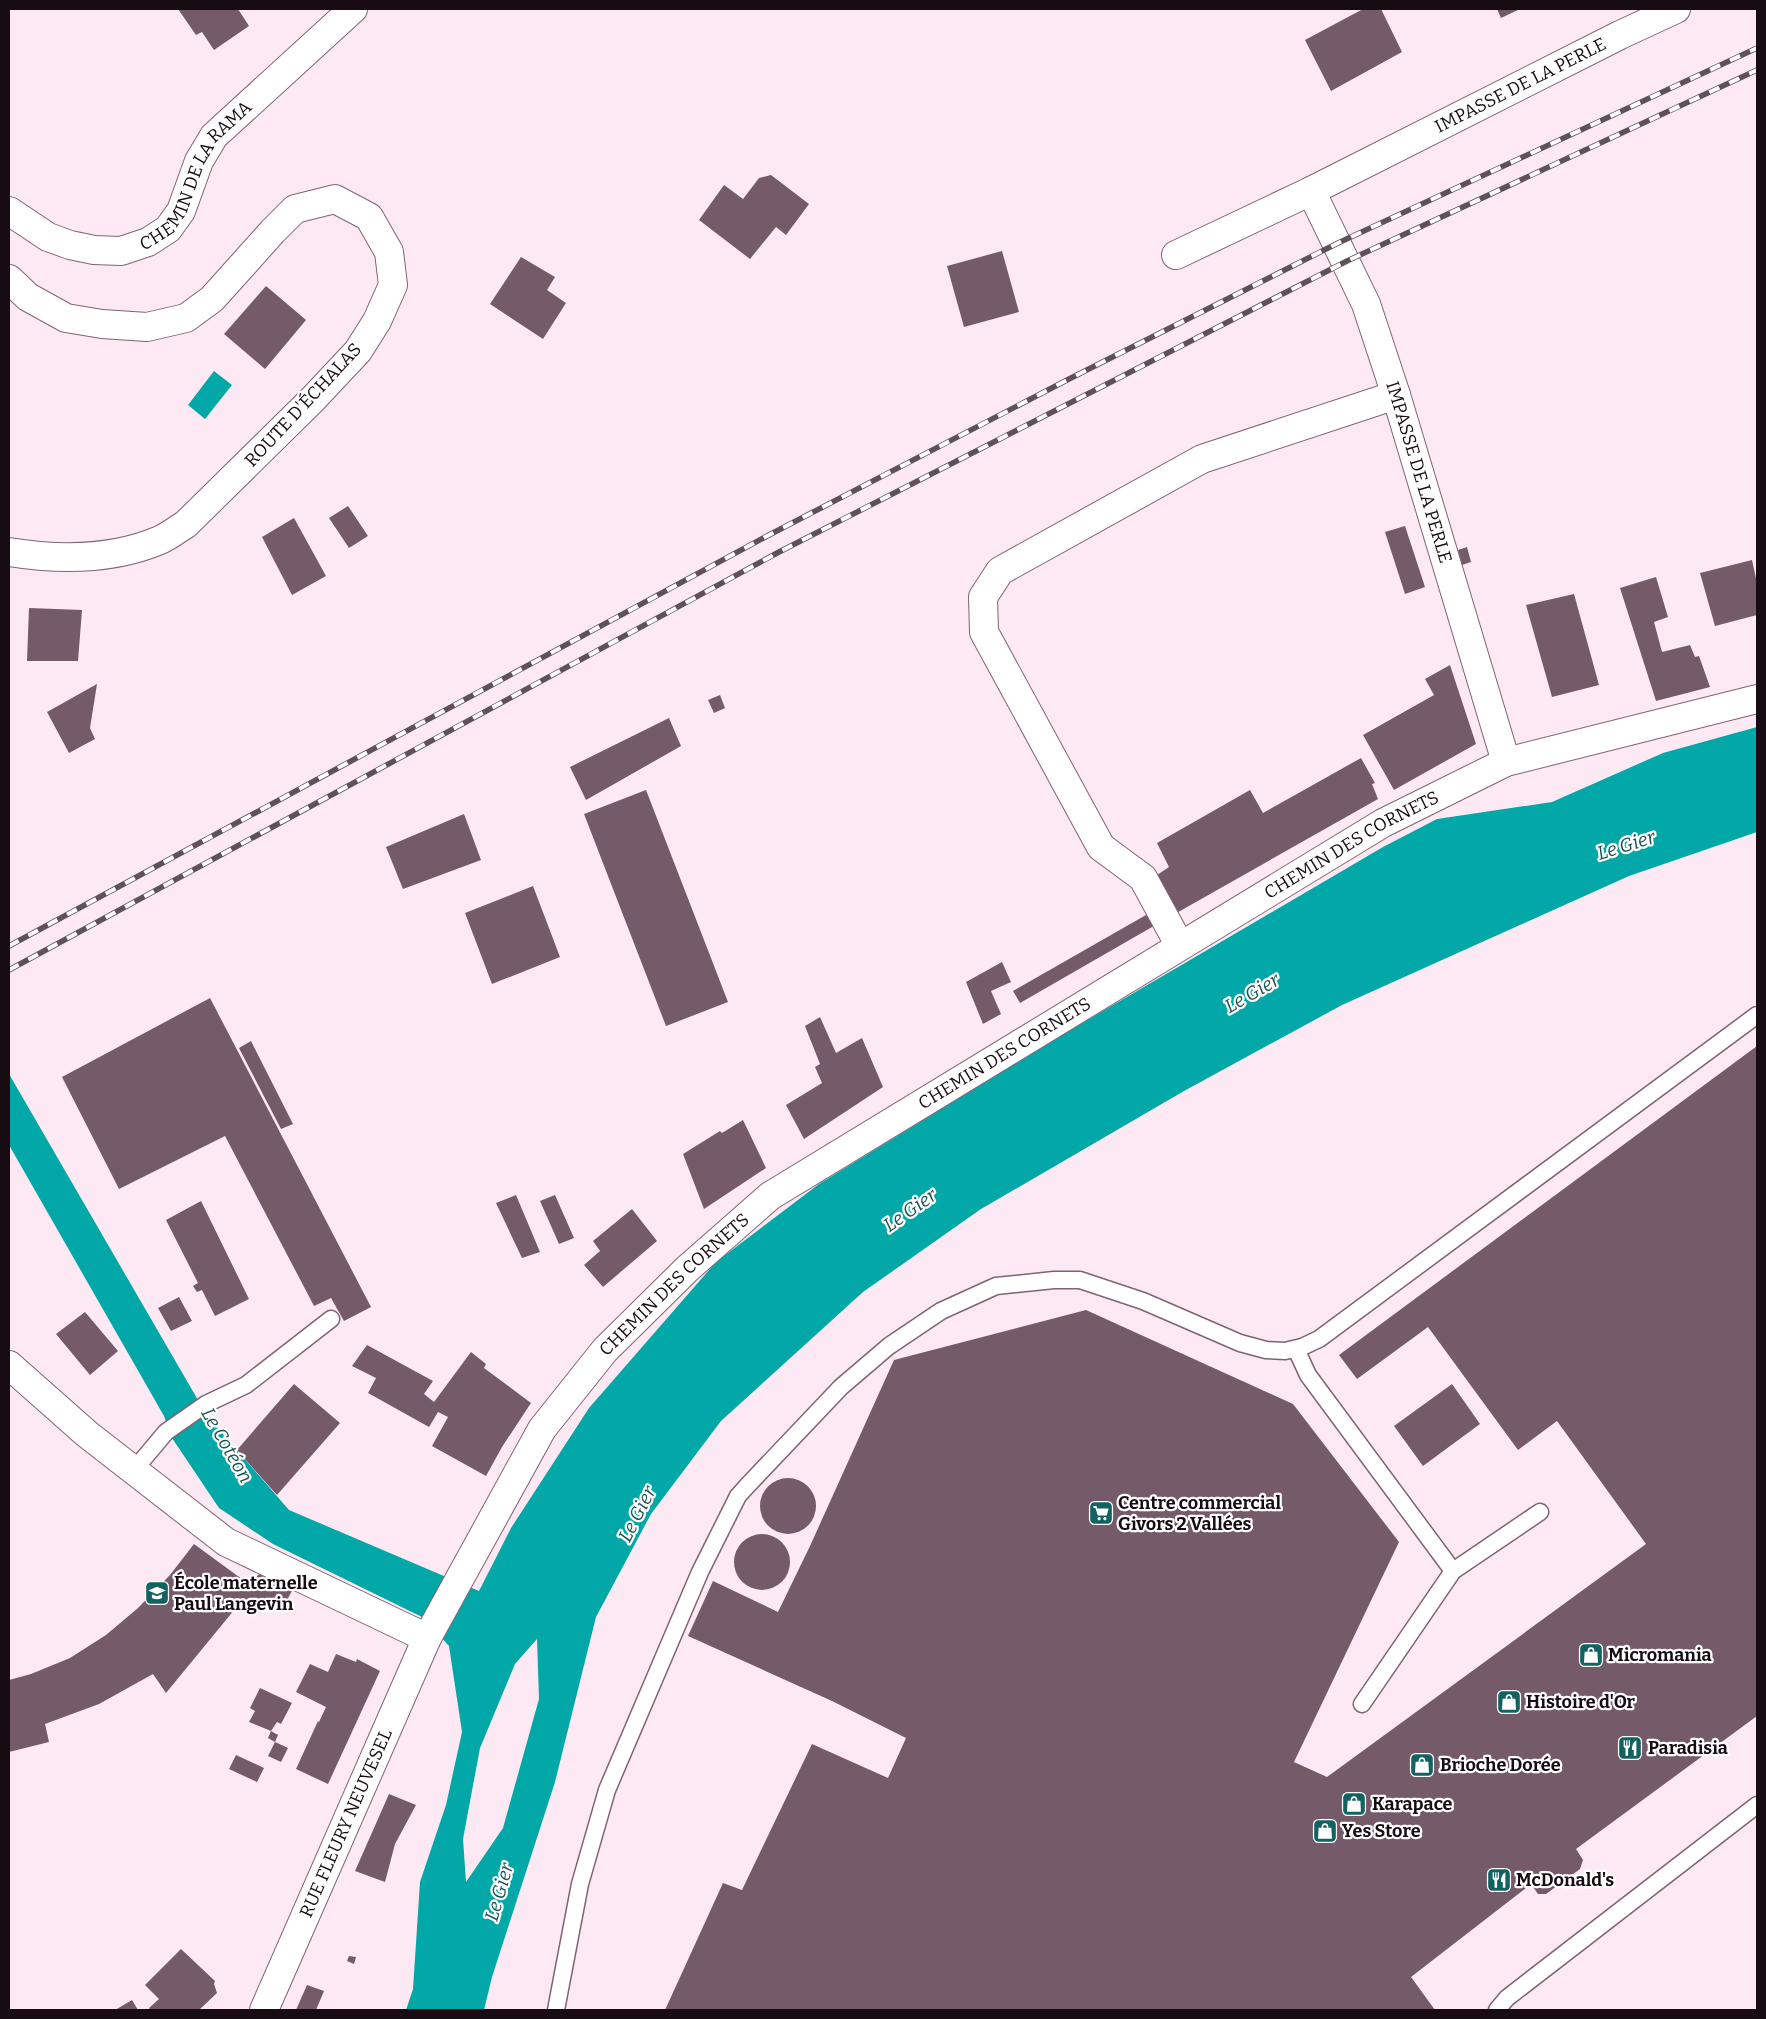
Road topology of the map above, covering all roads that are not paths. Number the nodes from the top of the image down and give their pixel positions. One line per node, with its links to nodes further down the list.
1 (353, 9): 4 (street, CHEMIN DE LA RAMA)
2 (1676, 9): 3 (street, IMPASSE DE LA PERLE)
3 (1311, 191): 5 (street, IMPASSE DE LA PERLE); 7 (street, IMPASSE DE LA PERLE)
4 (9, 211)
5 (1176, 255)
6 (9, 279): 8 (street, ROUTE D'ÉCHALAS)
7 (1396, 395): 10 (street, IMPASSE DE LA PERLE); 11 (street)
8 (9, 552)
9 (1757, 699): 10 (street, CHEMIN DES CORNETS)
10 (1506, 762): 11 (street, CHEMIN DES CORNETS)
11 (1180, 946): 19 (street, CHEMIN DES CORNETS)
12 (1757, 1015): 14 (lane)
13 (331, 1319): 16 (lane)
14 (1296, 1349): 18 (lane); 23 (lane)
15 (9, 1365): 16 (street)
16 (134, 1470): 19 (street)
17 (1540, 1512): 18 (lane)
18 (1453, 1570): 20 (lane)
19 (427, 1638): 22 (street, RUE FLEURY NEUVESEL)
20 (1362, 1704)
21 (1757, 1805): 24 (lane)
22 (264, 2010)
23 (556, 2010)
24 (1497, 2010)

